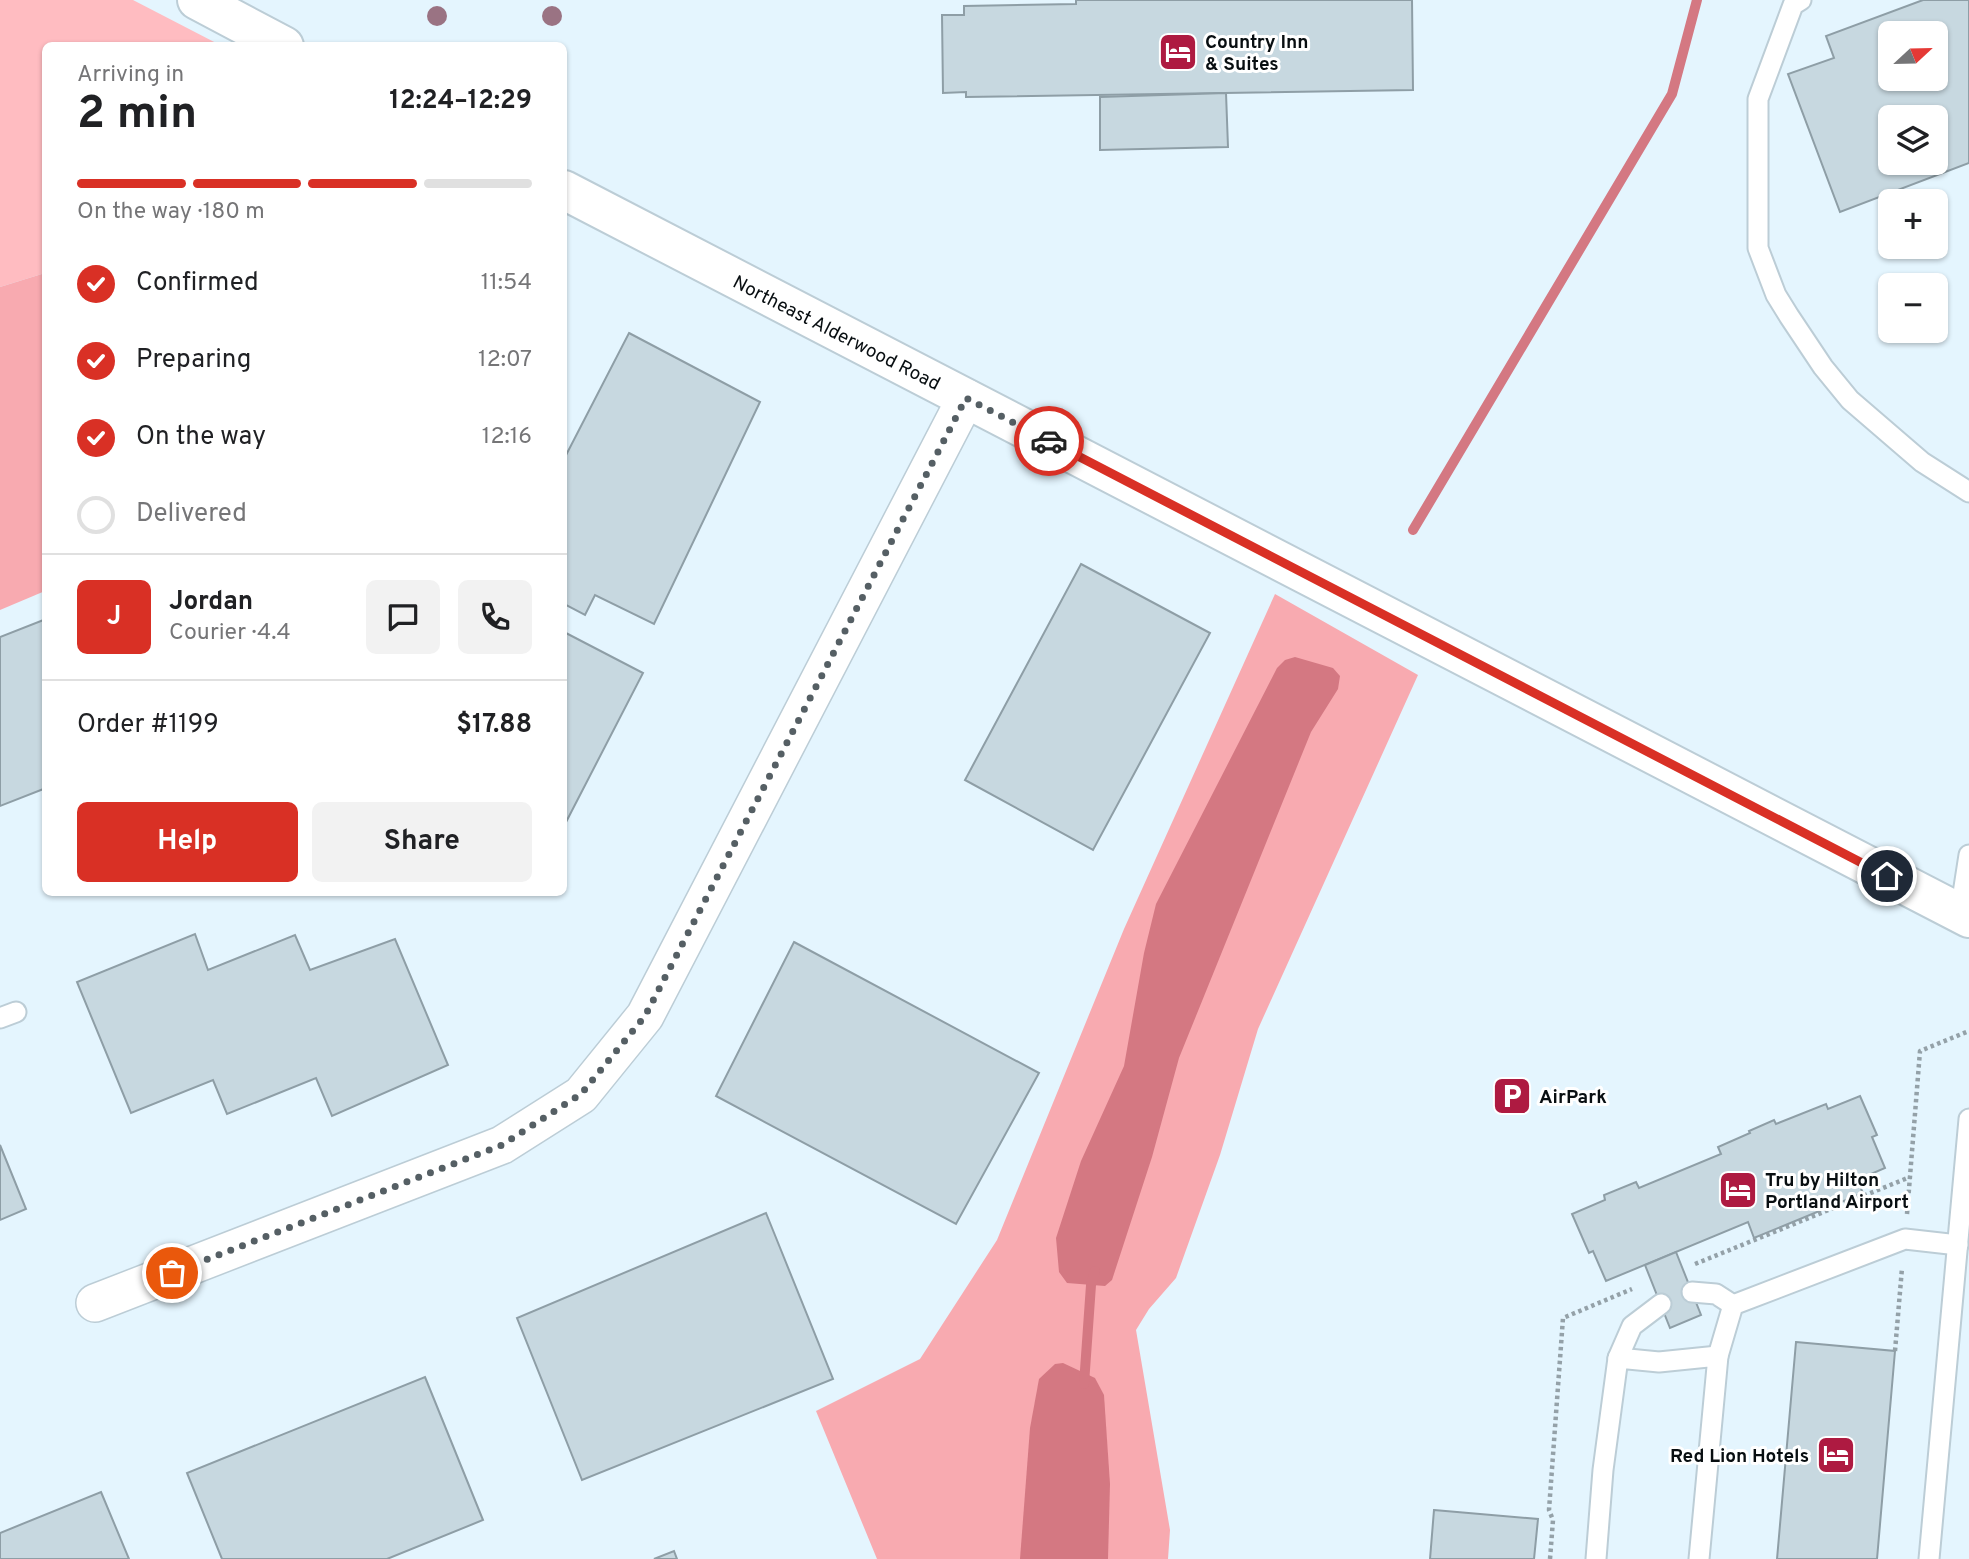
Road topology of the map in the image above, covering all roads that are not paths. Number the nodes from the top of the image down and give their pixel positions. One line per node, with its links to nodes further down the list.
1 (197, 0): 3 (main road)
2 (1801, 0): 6 (lane)
3 (276, 42)
4 (567, 192): 5 (main road, Northeast Alderwood Road)
5 (966, 398): 8 (main road, Northeast Alderwood Road); 12 (street)
6 (1969, 492)
7 (1969, 855): 8 (lane)
8 (1964, 915)
9 (1969, 1119): 10 (lane)
10 (1958, 1245): 14 (lane); 19 (lane)
11 (1692, 1292): 14 (lane)
12 (95, 1303)
13 (1661, 1304): 16 (lane)
14 (1733, 1305): 15 (lane)
15 (1718, 1356): 16 (lane); 18 (lane)
16 (1618, 1358): 17 (lane)
17 (1596, 1559)
18 (1699, 1559)
19 (1929, 1559)

